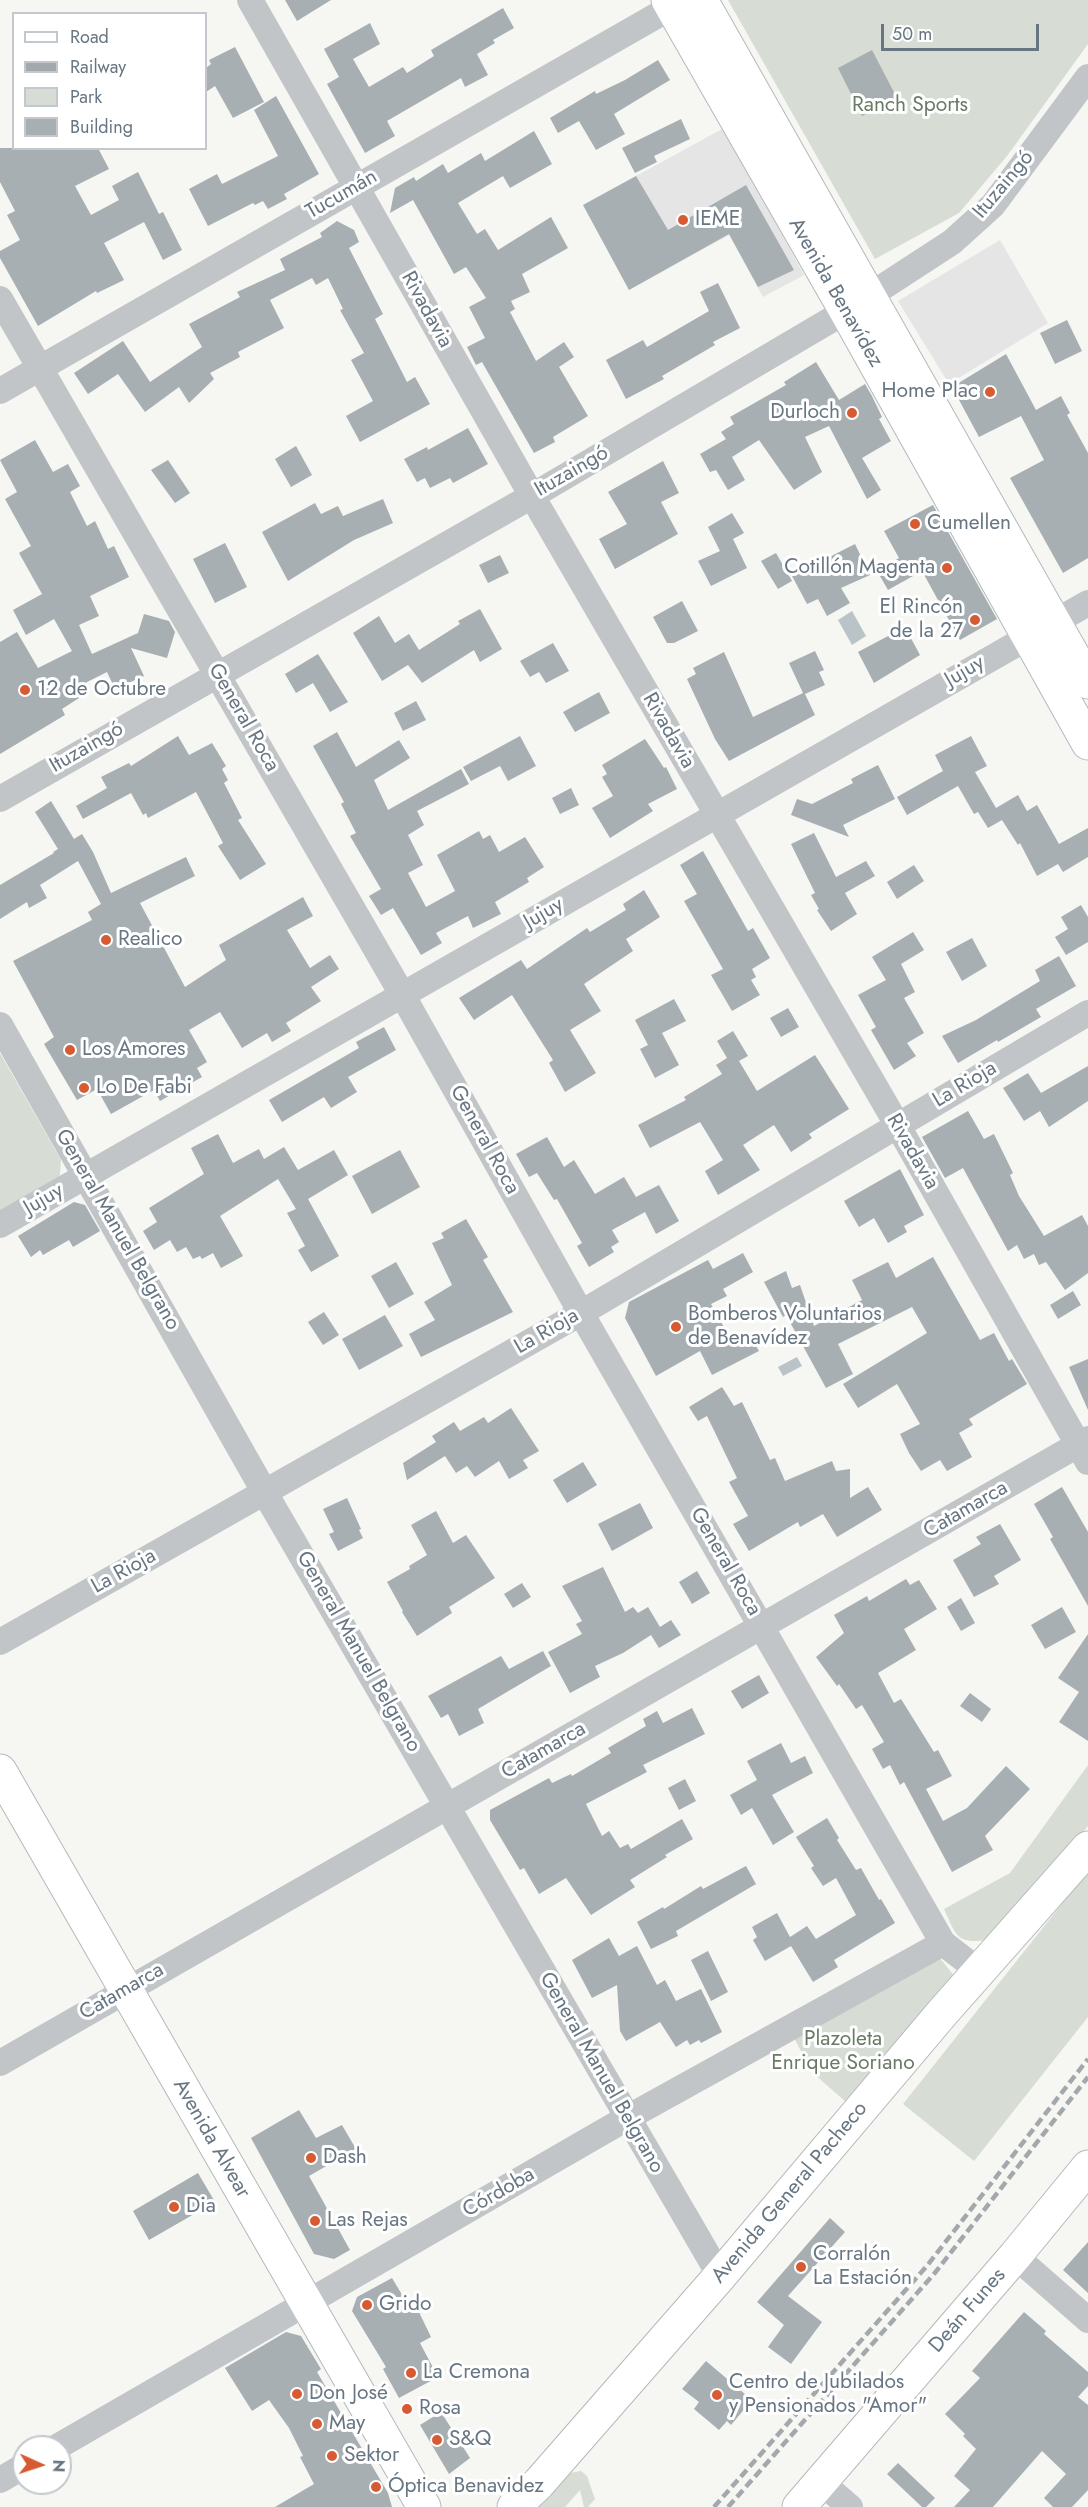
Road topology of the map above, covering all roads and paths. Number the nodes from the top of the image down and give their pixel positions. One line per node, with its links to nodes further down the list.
1 (250, 0): 4 (street, Rivadavia)
2 (682, 2): 4 (street, Tucumán); 6 (street, Avenida Benavídez)
3 (1088, 77): 6 (street, Ituzaingó)
4 (357, 186): 7 (street, Tucumán); 9 (street, Rivadavia)
5 (0, 299): 7 (street, General Roca)
6 (858, 303): 9 (street, Ituzaingó); 11 (street, Avenida Benavídez)
7 (39, 368): 8 (street, Tucumán); 12 (street, General Roca)
8 (0, 391)
9 (532, 496): 12 (street, Ituzaingó); 16 (street, Rivadavia)
10 (1088, 603): 11 (street, Jujuy)
11 (1041, 628): 13 (street, Avenida Benavídez); 14 (street, Avenida Benavídez); 16 (street, Jujuy)
12 (217, 673): 15 (street, Ituzaingó); 17 (street, General Roca)
13 (1088, 682)
14 (1088, 743)
15 (0, 799)
16 (717, 815): 17 (street, Jujuy); 20 (street, Rivadavia)
17 (403, 996): 21 (street, Jujuy); 23 (street, General Roca)
18 (1088, 1013): 20 (street, La Rioja)
19 (0, 1025): 21 (street, General Manuel Belgrano)
20 (897, 1126): 23 (street, La Rioja); 24 (street, Rivadavia)
21 (86, 1175): 22 (street, Jujuy); 25 (street, General Manuel Belgrano)
22 (0, 1225)
23 (581, 1313): 25 (street, La Rioja); 26 (street, General Roca)
24 (1085, 1448): 26 (street, Catamarca)
25 (265, 1493): 27 (street, La Rioja); 29 (street, General Manuel Belgrano)
26 (762, 1627): 29 (street, Catamarca); 31 (street, General Roca)
27 (0, 1642)
28 (0, 1771): 33 (street, Avenida Alvear)
29 (448, 1806): 33 (street, Catamarca); 35 (street, General Manuel Belgrano)
30 (1088, 1848): 32 (street, Avenida General Pacheco)
31 (943, 1942): 32 (street, General Roca); 35 (street, Córdoba)
32 (979, 1971): 38 (street, Avenida General Pacheco)
33 (126, 1990): 34 (street, Catamarca); 39 (street, Avenida Alvear)
34 (0, 2063)
35 (627, 2118): 38 (street, General Manuel Belgrano); 39 (street, Córdoba)
36 (1088, 2167): 37 (street, Deán Funes)
37 (1016, 2256): 40 (street); 42 (street, Deán Funes)
38 (720, 2276): 43 (street, Avenida General Pacheco)
39 (306, 2304): 41 (street, Córdoba); 44 (street, Avenida Alvear)
40 (1088, 2320)
41 (72, 2438)
42 (821, 2482): 46 (street, Deán Funes); 47 (street)
43 (535, 2495): 45 (street, Avenida General Pacheco)
44 (424, 2507)
45 (514, 2507)
46 (799, 2507)
47 (850, 2507)

